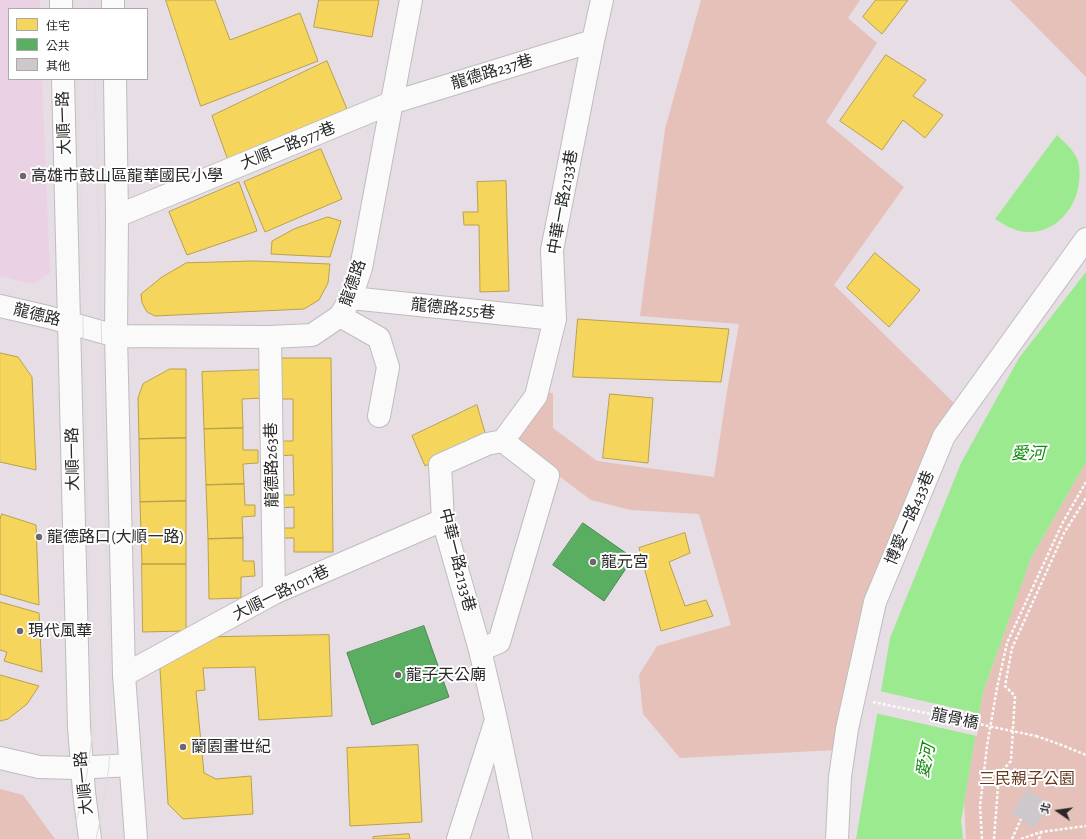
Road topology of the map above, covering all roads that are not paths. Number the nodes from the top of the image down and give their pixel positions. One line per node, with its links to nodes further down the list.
1 (411, 0): 6 (street, 龍德路)
2 (602, 0): 3 (street, 中華一路2133巷)
3 (593, 41): 6 (street, 龍德路237巷); 11 (street, 中華一路2133巷)
4 (63, 80): 12 (street, 大順一路)
5 (115, 80): 7 (street)
6 (391, 103): 7 (street, 大順一路977巷); 10 (street, 龍德路)
7 (117, 216): 13 (street)
8 (1086, 240): 29 (street, 博愛一路433巷)
9 (0, 306): 12 (street, 龍德路)
10 (346, 307): 11 (street, 龍德路255巷); 14 (street, 龍德路); 15 (street)
11 (555, 319): 16 (street, 中華一路2133巷)
12 (69, 324): 13 (street, 龍德路); 24 (street, 大順一路)
13 (116, 336): 14 (street, 龍德路); 20 (street)
14 (270, 337): 18 (street, 龍德路263巷)
15 (379, 416)
16 (503, 441): 17 (street, 中華一路2133巷); 19 (street)
17 (443, 520): 18 (street, 大順一路1011巷); 19 (street, 中華一路2133巷)
18 (274, 593): 20 (street, 大順一路1011巷)
19 (480, 650): 21 (street, 中華一路2133巷)
20 (124, 675): 23 (street)
21 (496, 719): 27 (street); 28 (street, 中華一路2133巷)
22 (0, 758): 24 (street)
23 (130, 765): 24 (street); 26 (street)
24 (82, 767): 25 (street, 大順一路)
25 (90, 839)
26 (136, 839)
27 (458, 839)
28 (520, 839)
29 (837, 839)

